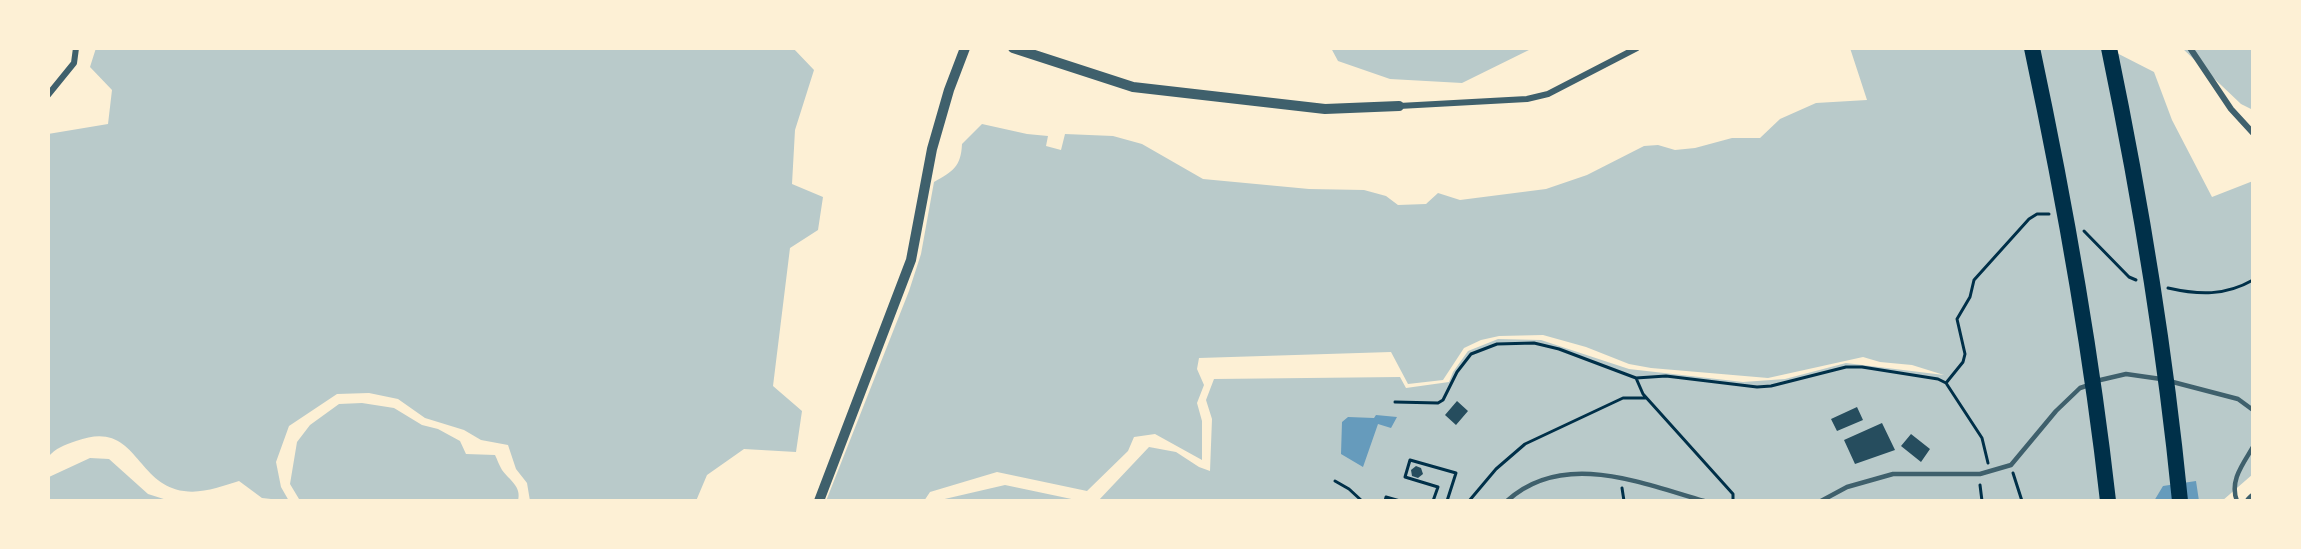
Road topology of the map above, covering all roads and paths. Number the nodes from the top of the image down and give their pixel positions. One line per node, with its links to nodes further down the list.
1 (76, 48): 8 (street)
2 (965, 48): 20 (street)
3 (1013, 48): 9 (street)
4 (1637, 48): 9 (street)
5 (2032, 48): 33 (highway)
6 (2109, 48): 34 (highway)
7 (2190, 48): 10 (street)
8 (48, 95)
9 (1400, 106)
10 (2253, 133)
11 (1636, 378): 12 (path); 13 (path); 17 (path)
12 (1646, 398): 26 (path); 29 (path)
13 (1395, 402)
14 (2253, 410): 16 (lane)
15 (2253, 447): 35 (lane)
16 (2011, 465): 17 (lane); 32 (path)
17 (1990, 472): 18 (lane)
18 (1980, 474): 30 (lane); 31 (path)
19 (1335, 481): 21 (path)
20 (819, 501)
21 (1362, 501)
22 (1385, 501): 23 (path)
23 (1400, 501)
24 (1433, 501): 25 (path)
25 (1447, 501)
26 (1469, 501)
27 (1507, 501): 28 (lane)
28 (1704, 501)
29 (1733, 501)
30 (1821, 501)
31 (1982, 501)
32 (2022, 501)
33 (2108, 501)
34 (2180, 501)
35 (2237, 501)

